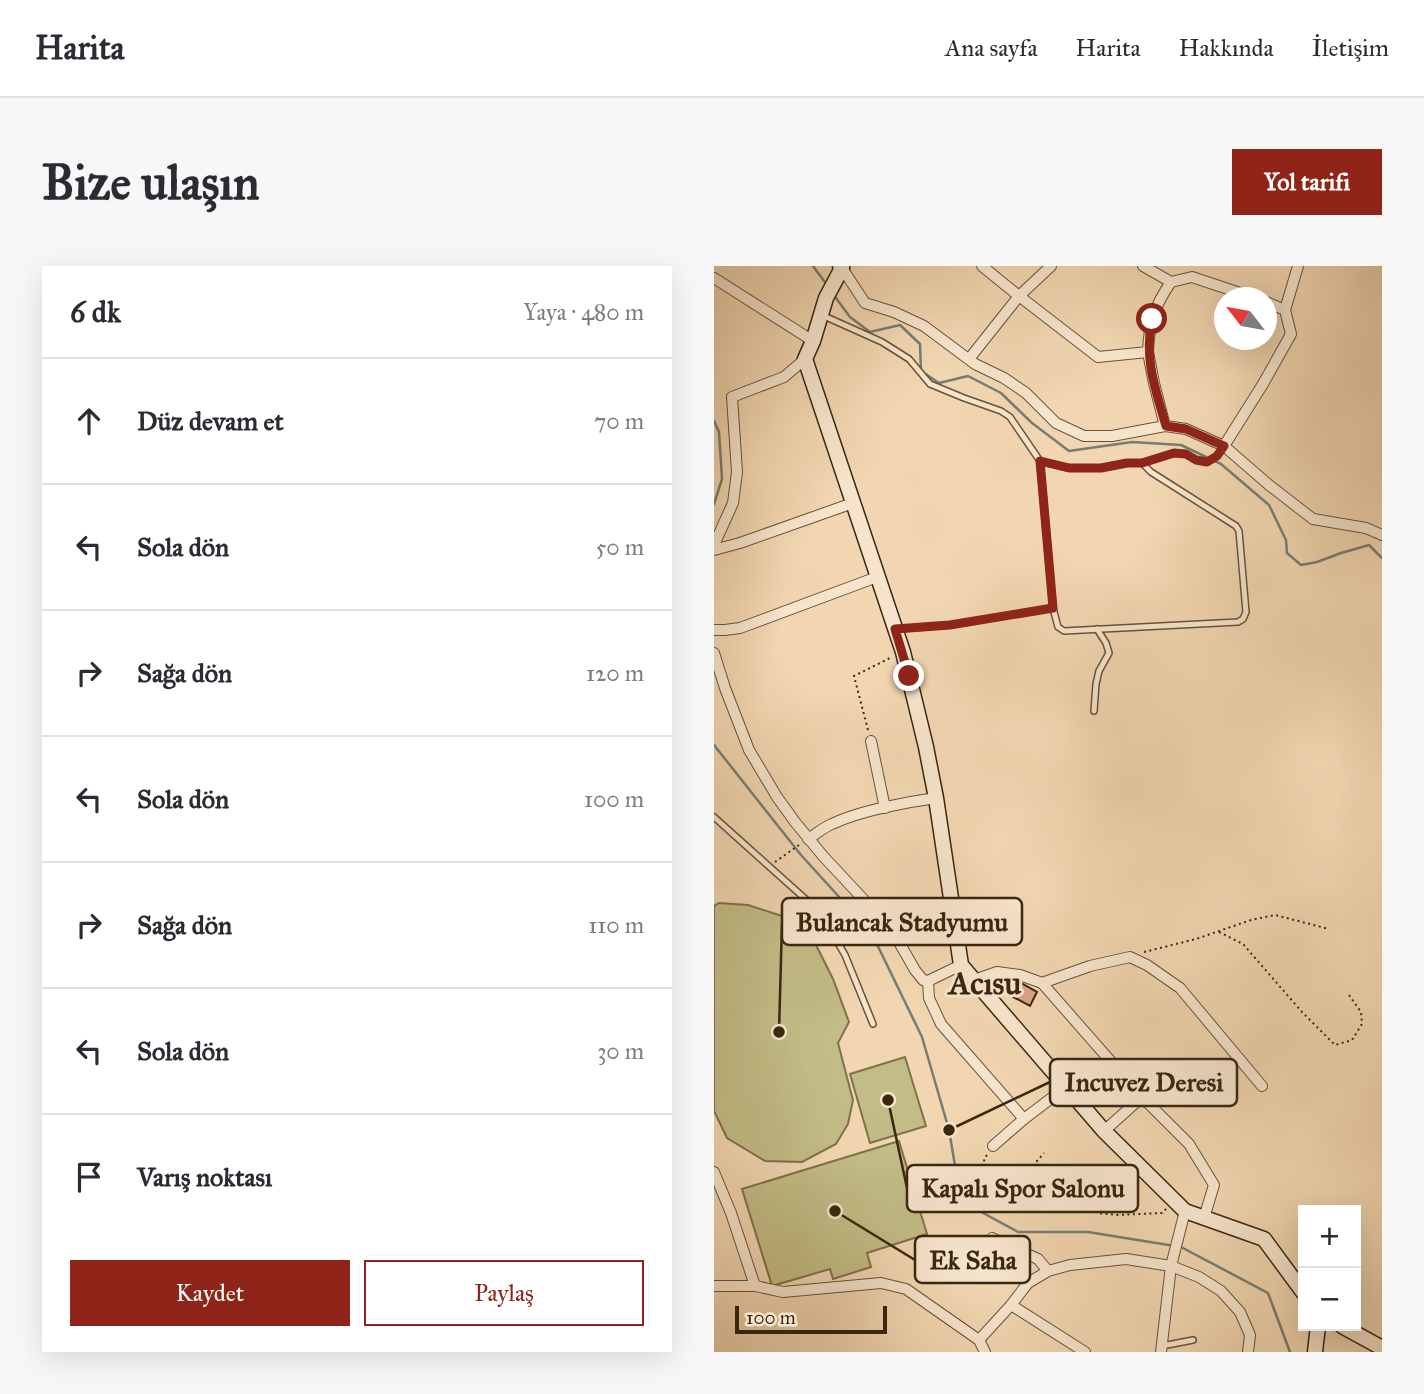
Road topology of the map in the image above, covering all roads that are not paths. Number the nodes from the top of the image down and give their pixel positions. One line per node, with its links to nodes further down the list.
1 (982, 266): 9 (street)
2 (1051, 266): 9 (street)
3 (1143, 266): 7 (street)
4 (1298, 266): 11 (street)
5 (841, 267): 12 (street); 16 (street)
6 (714, 278): 13 (street)
7 (1171, 282): 8 (street); 14 (street)
8 (1222, 287)
9 (1019, 296): 14 (street); 16 (street)
10 (1277, 307): 11 (street)
11 (1285, 310): 18 (street)
12 (821, 315): 13 (street); 19 (lane)
13 (813, 341): 15 (street)
14 (1148, 352): 17 (street)
15 (804, 359): 21 (street); 23 (street)
16 (969, 359): 17 (street)
17 (1166, 426): 18 (street)
18 (1224, 446): 20 (lane); 22 (street)
19 (1040, 461): 20 (lane); 26 (lane)
20 (1142, 463): 28 (lane)
21 (853, 503): 24 (street); 25 (street)
22 (1382, 535)
23 (714, 545)
24 (714, 550)
25 (877, 577): 27 (street); 29 (street)
26 (1053, 608): 27 (lane); 28 (lane)
27 (895, 629): 33 (street)
28 (1097, 629): 31 (lane)
29 (714, 630)
30 (714, 653): 36 (street)
31 (1094, 711)
32 (871, 741): 34 (street)
33 (936, 798): 34 (street); 37 (street)
34 (885, 808): 36 (street)
35 (714, 817): 41 (lane)
36 (806, 840): 39 (street)
37 (961, 965): 38 (street); 39 (street)
38 (974, 980): 40 (street); 43 (street)
39 (928, 981): 45 (street)
40 (1042, 982): 42 (street); 44 (street)
41 (873, 1024)
42 (1262, 1086)
43 (1066, 1087): 45 (street); 46 (street)
44 (1142, 1097): 46 (street); 50 (street)
45 (1024, 1119): 47 (street)
46 (1104, 1131): 49 (street)
47 (993, 1146)
48 (714, 1172): 56 (street)
49 (1185, 1211): 50 (street); 52 (street)
50 (1204, 1218): 54 (street)
51 (992, 1238): 53 (street)
52 (1171, 1266): 53 (street); 63 (street); 66 (street)
53 (1048, 1271): 57 (street)
54 (1298, 1285)
55 (714, 1286): 56 (street)
56 (755, 1286): 60 (street)
57 (1011, 1305): 60 (street); 65 (street)
58 (1317, 1331): 67 (street)
59 (1351, 1331): 62 (street)
60 (979, 1340): 64 (street)
61 (1194, 1340): 63 (lane)
62 (1382, 1348)
63 (1161, 1349)
64 (985, 1352)
65 (1085, 1352)
66 (1248, 1352)
67 (1315, 1352)

